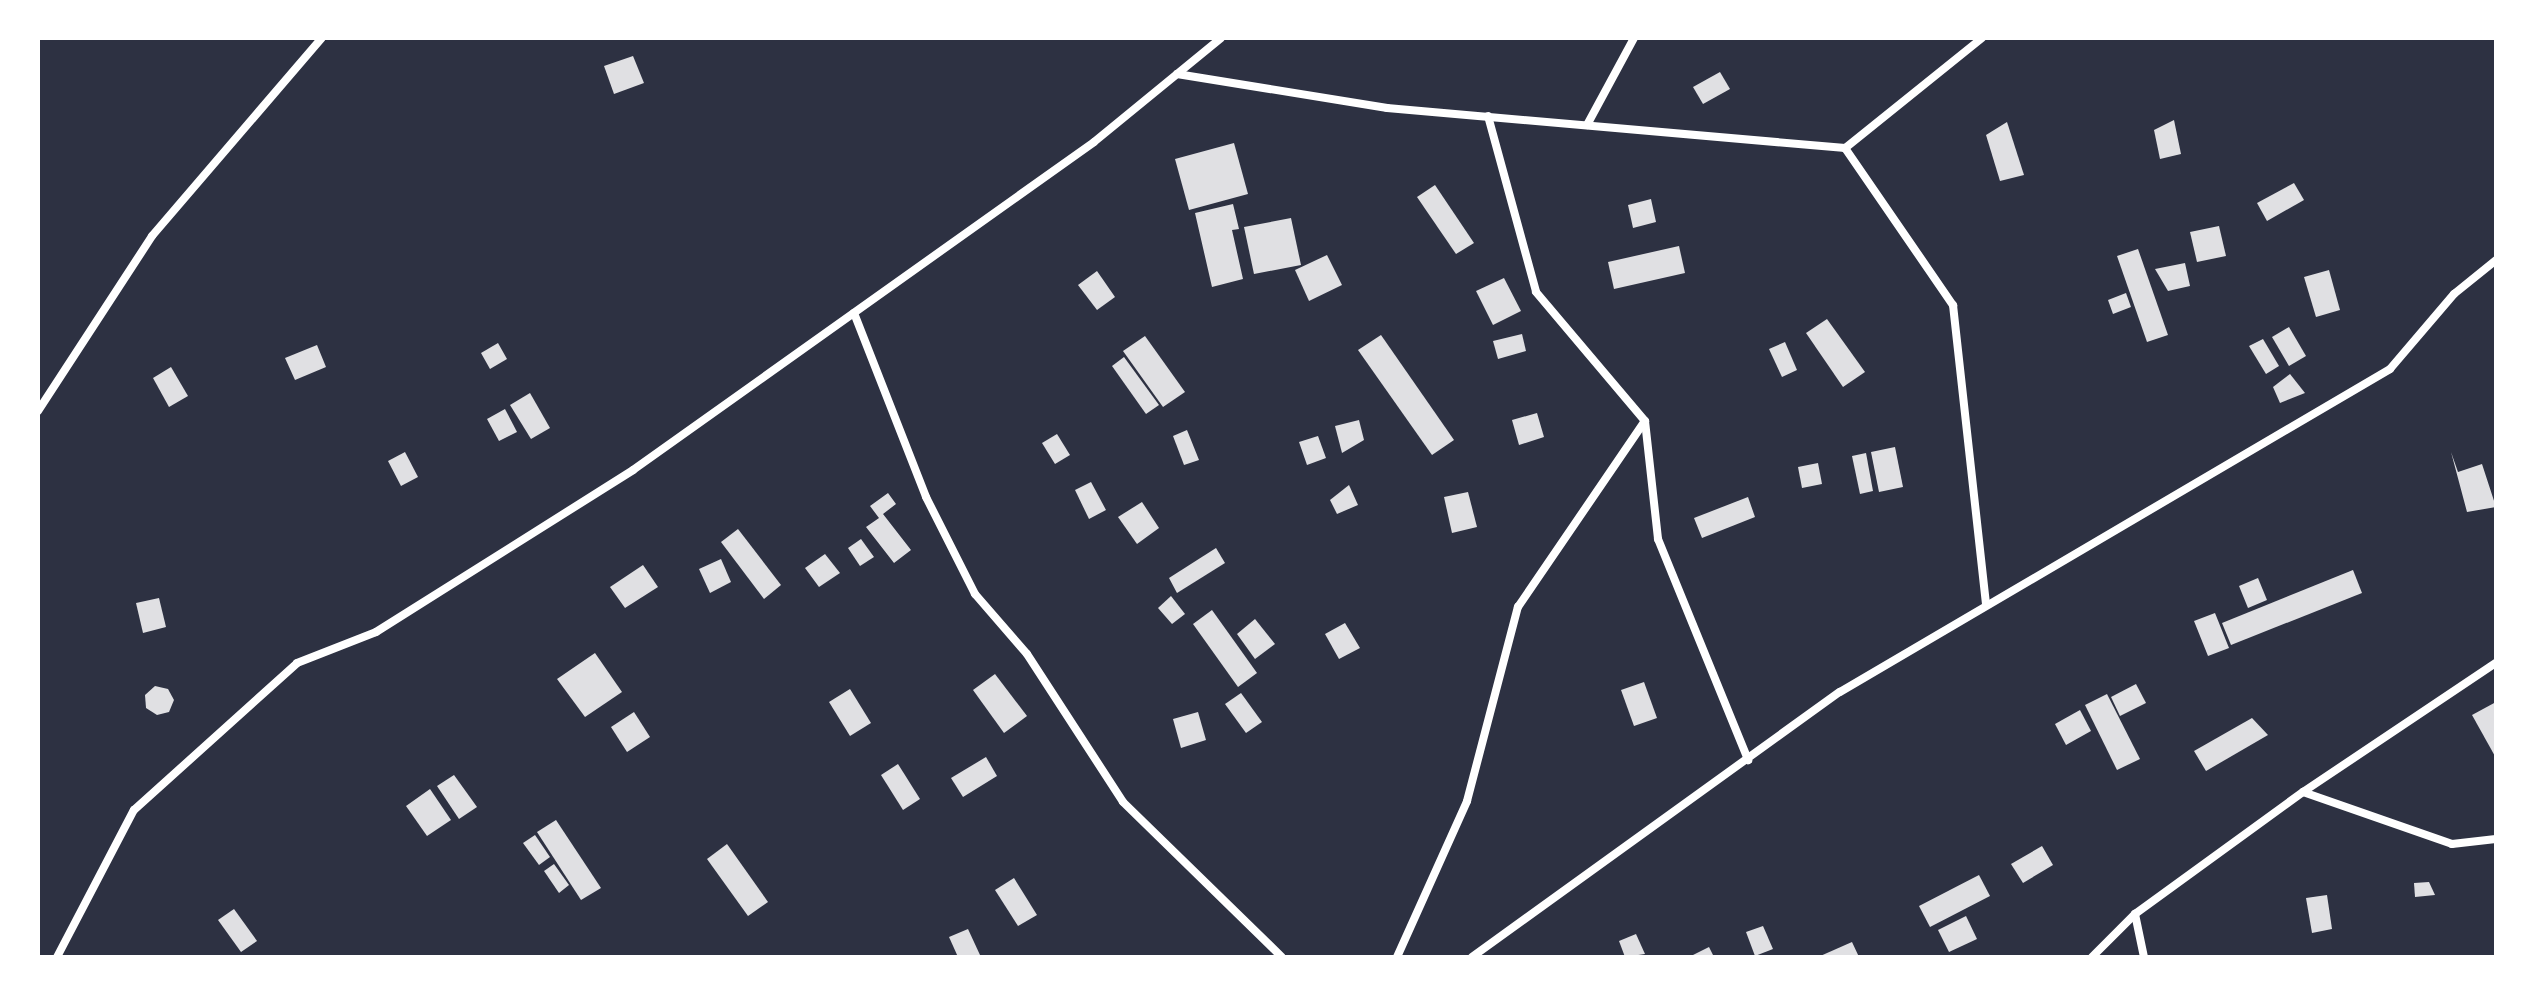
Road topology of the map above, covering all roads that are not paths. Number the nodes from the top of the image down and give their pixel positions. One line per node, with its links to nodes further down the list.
1 (322, 38): 11 (street)
2 (1221, 38): 5 (street)
3 (1634, 38): 7 (street)
4 (1982, 38): 8 (street)
5 (1177, 74): 6 (street); 10 (street)
6 (1488, 116): 7 (street); 12 (street)
7 (1587, 125): 8 (street)
8 (1845, 148): 13 (street)
9 (2496, 260): 13 (street)
10 (854, 313): 19 (street); 20 (street)
11 (38, 411)
12 (1645, 421): 15 (street); 21 (street)
13 (1986, 603): 15 (street)
14 (2496, 663): 16 (street)
15 (1748, 760): 22 (street)
16 (2303, 792): 17 (street); 18 (street)
17 (2496, 839)
18 (2135, 914): 23 (street); 24 (street)
19 (57, 957)
20 (1282, 957)
21 (1397, 957)
22 (1472, 957)
23 (2092, 957)
24 (2144, 957)

